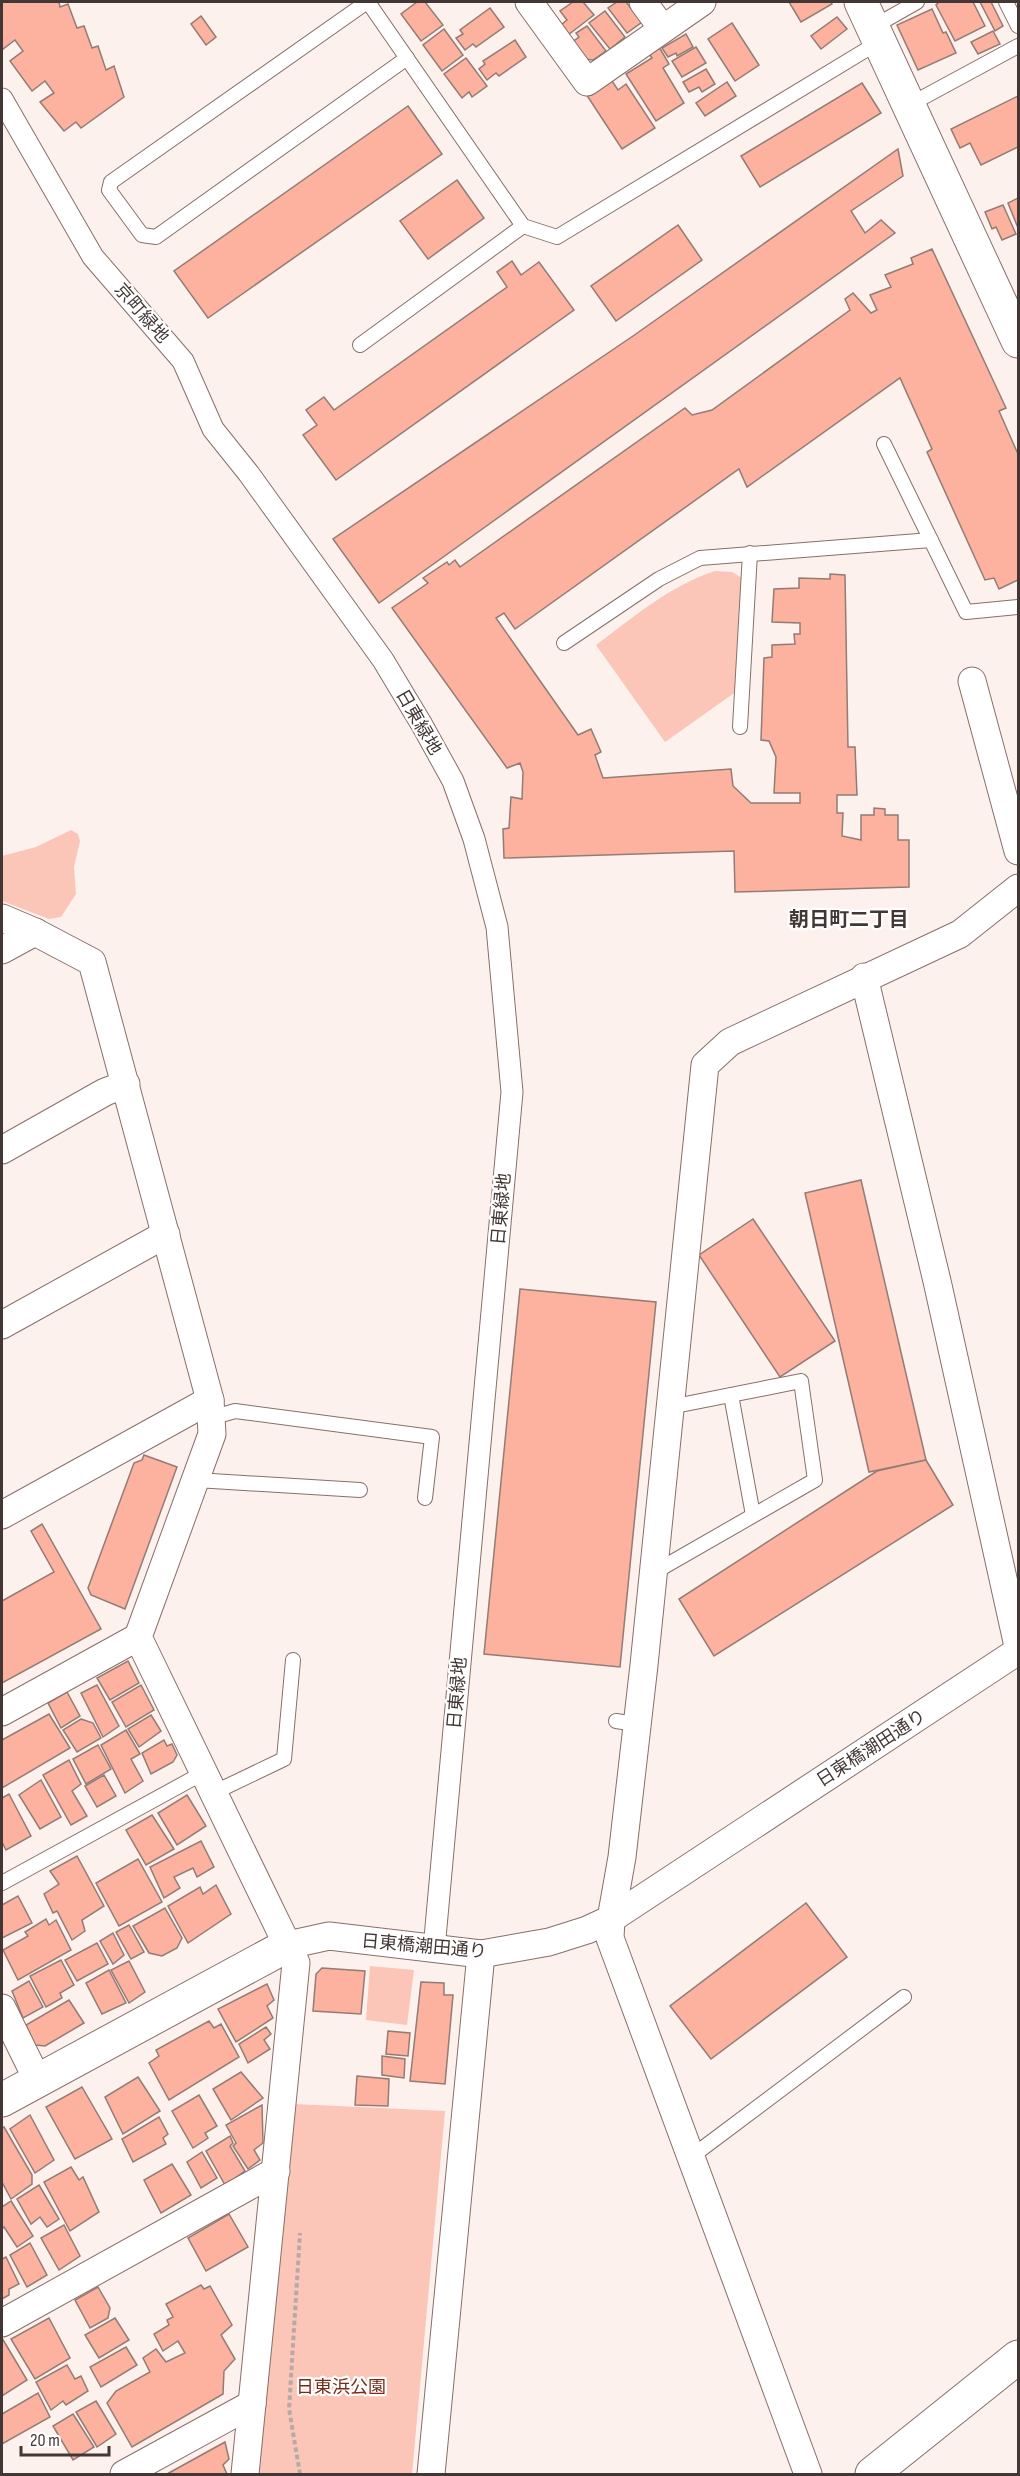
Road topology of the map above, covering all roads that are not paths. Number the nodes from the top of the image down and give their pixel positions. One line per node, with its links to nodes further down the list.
1 (367, 2): 11 (lane); 11 (lane)
2 (529, 2): 9 (street)
3 (643, 2): 9 (street)
4 (702, 2): 9 (street)
5 (917, 2): 7 (lane)
6 (1006, 2): 8 (lane)
7 (871, 23): 13 (street); 14 (lane)
8 (1018, 26)
9 (662, 28)
10 (1018, 46): 13 (lane)
11 (407, 58): 14 (lane)
12 (2, 99): 18 (street, 京町緑地)
13 (909, 105): 15 (street)
14 (523, 226): 16 (lane)
15 (1018, 341)
16 (360, 345)
17 (884, 444): 19 (lane)
18 (285, 524): 53 (street, 日東緑地)
19 (931, 540): 20 (lane); 21 (lane)
20 (750, 554): 22 (lane); 24 (lane)
21 (1018, 607)
22 (564, 643)
23 (972, 681): 25 (street)
24 (741, 728)
25 (1018, 851)
26 (1018, 888): 30 (street)
27 (2, 918): 28 (street)
28 (35, 932): 29 (street); 31 (street)
29 (2, 950)
30 (864, 977): 36 (street); 45 (street)
31 (126, 1084): 32 (street); 33 (street)
32 (2, 1150)
33 (166, 1234): 34 (street); 37 (street)
34 (2, 1325)
35 (731, 1395): 36 (lane); 42 (lane); 42 (lane)
36 (670, 1407): 43 (street)
37 (211, 1409): 38 (street); 40 (lane); 41 (street)
38 (196, 1480): 39 (lane); 44 (street)
39 (360, 1490)
40 (425, 1498)
41 (2, 1515)
42 (753, 1515): 43 (lane)
43 (653, 1573): 51 (street)
44 (138, 1637): 48 (street); 49 (street)
45 (1018, 1646)
46 (1018, 1651): 51 (street, 日東橋潮田通り)
47 (293, 1660): 49 (lane)
48 (2, 1712)
49 (208, 1783): 50 (lane); 52 (street)
50 (2, 1883)
51 (611, 1919): 54 (street, 日東橋潮田通り); 59 (street)
52 (288, 1945): 53 (street, 日東橋潮田通り); 57 (street, 日東橋潮田通り); 60 (street)
53 (434, 1949): 54 (street, 日東橋潮田通り)
54 (481, 1954): 66 (street)
55 (904, 1997): 59 (lane)
56 (2, 2008): 57 (street)
57 (38, 2081): 58 (street, 日東橋潮田通り)
58 (2, 2100)
59 (691, 2157): 67 (street)
60 (276, 2171): 61 (street); 63 (street)
61 (2, 2322)
62 (1018, 2356): 68 (street)
63 (252, 2404): 64 (street); 65 (street)
64 (124, 2475)
65 (245, 2475)
66 (431, 2475)
67 (808, 2475)
68 (872, 2475)

